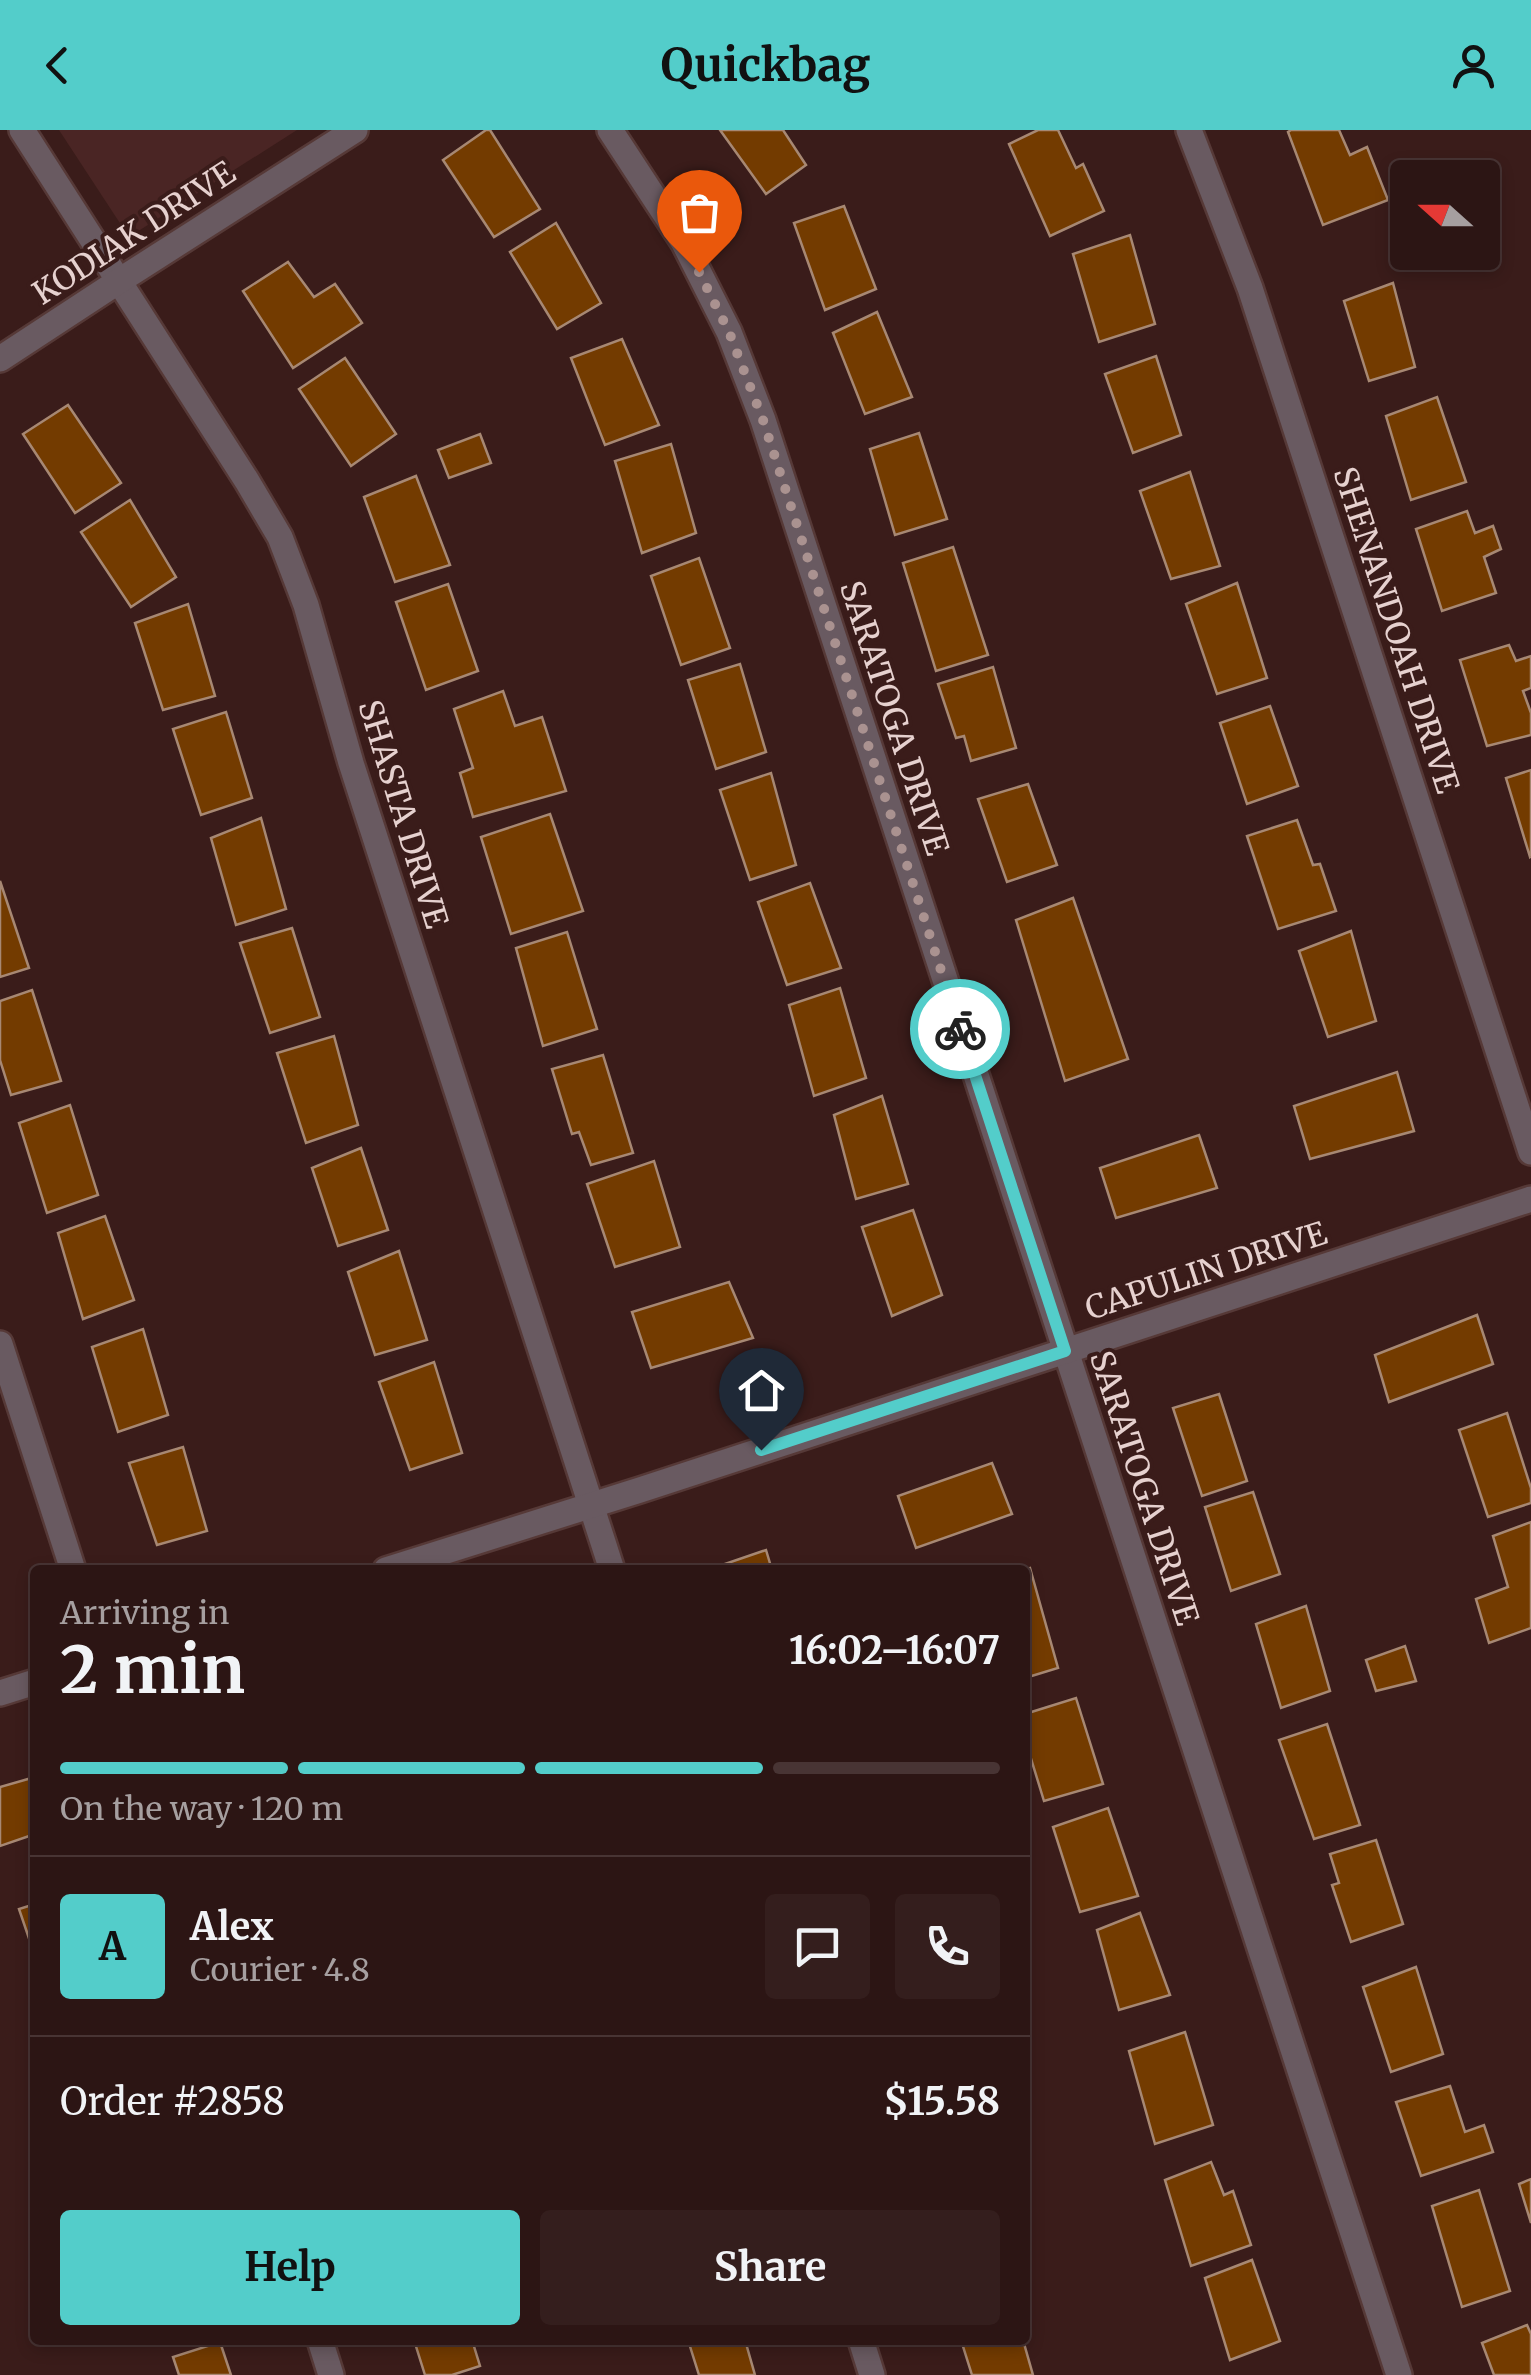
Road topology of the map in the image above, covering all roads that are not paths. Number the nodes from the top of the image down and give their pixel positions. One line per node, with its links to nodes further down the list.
1 (22, 130): 5 (street, SHASTA DRIVE)
2 (355, 130): 5 (street, KODIAK DRIVE)
3 (610, 130): 10 (street, SARATOGA DRIVE)
4 (1190, 130): 7 (street, SHENANDOAH DRIVE)
5 (119, 280): 6 (street, KODIAK DRIVE); 11 (street, SHASTA DRIVE)
6 (0, 359)
7 (1531, 1152)
8 (1531, 1199): 10 (street, CAPULIN DRIVE)
9 (0, 1344): 12 (street)
10 (1065, 1351): 11 (street, CAPULIN DRIVE); 21 (street, SARATOGA DRIVE)
11 (591, 1506): 13 (street, CAPULIN DRIVE); 14 (street, SHASTA DRIVE)
12 (71, 1565)
13 (402, 1565)
14 (610, 1565)
15 (30, 1684): 16 (street)
16 (0, 1693)
17 (322, 2345): 19 (street)
18 (863, 2345): 20 (street)
19 (331, 2375)
20 (872, 2375)
21 (1399, 2375)

